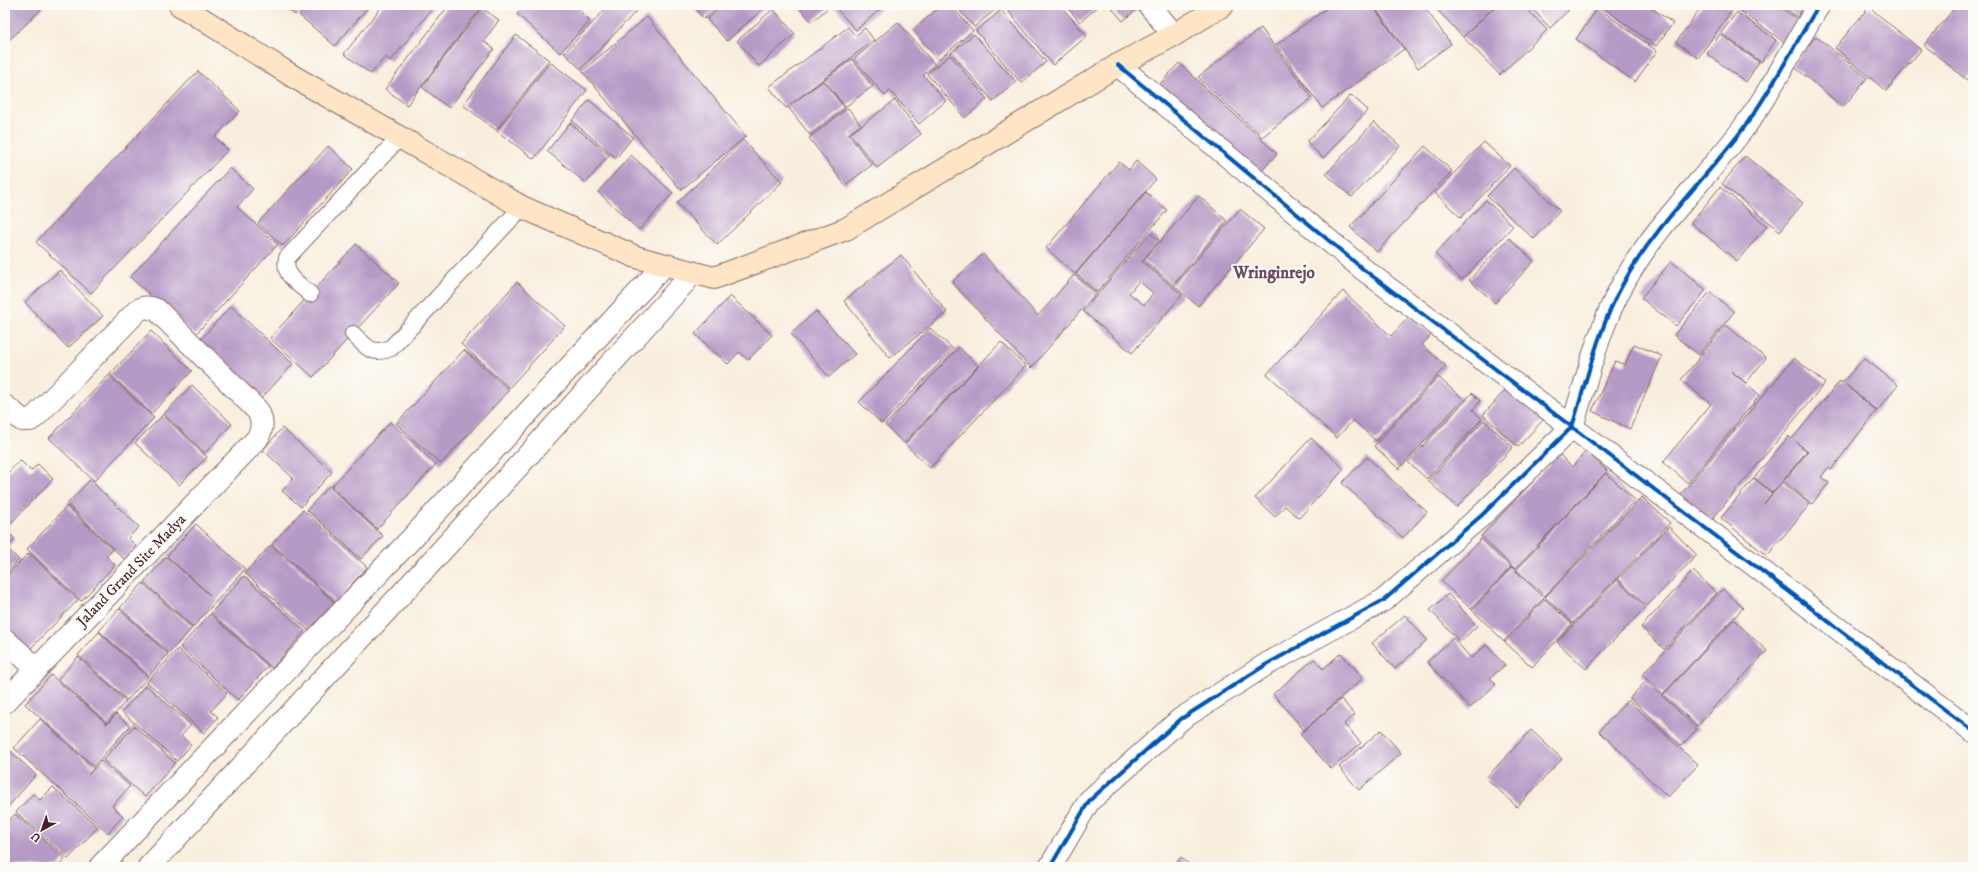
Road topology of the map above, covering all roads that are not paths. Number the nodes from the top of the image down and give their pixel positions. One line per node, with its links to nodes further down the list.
1 (180, 5): 7 (main road)
2 (1149, 5): 5 (street)
3 (1223, 5): 5 (main road)
4 (1820, 5): 14 (street)
5 (1174, 34): 6 (main road)
6 (1118, 65): 10 (main road); 14 (street)
7 (400, 137): 8 (main road); 11 (lane)
8 (522, 208): 9 (main road); 12 (lane)
9 (664, 265): 10 (main road); 19 (street)
10 (693, 273): 20 (street)
11 (310, 294)
12 (353, 334)
13 (5, 406): 16 (street, Jaland Grand Site Madya)
14 (1572, 427): 18 (street); 21 (street)
15 (5, 640): 16 (street)
16 (36, 669): 17 (street, Jaland Grand Site Madya)
17 (5, 702)
18 (1973, 731)
19 (100, 867)
20 (148, 867)
21 (1050, 867)

